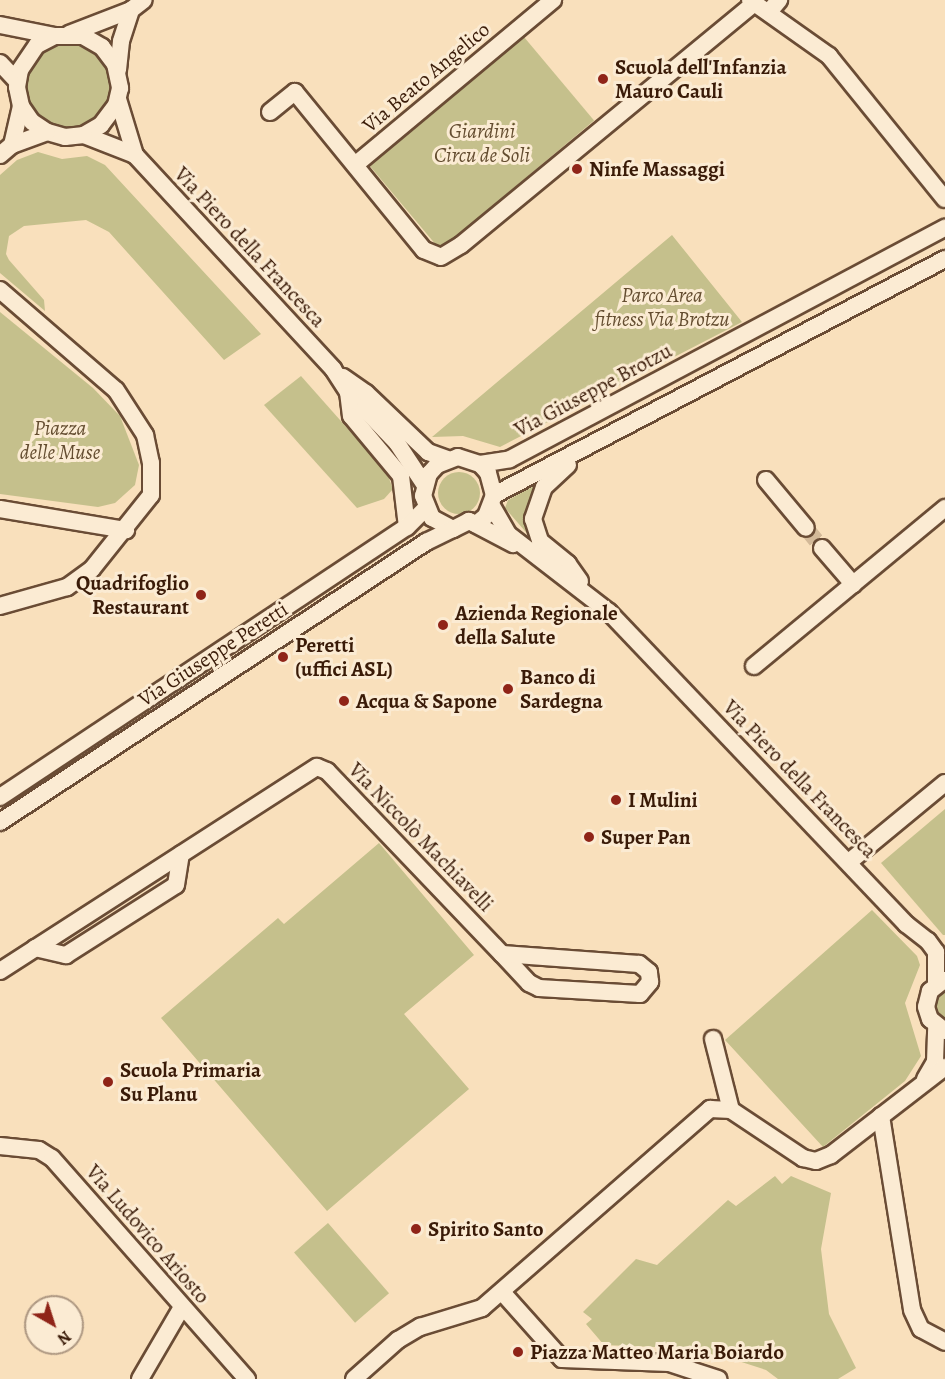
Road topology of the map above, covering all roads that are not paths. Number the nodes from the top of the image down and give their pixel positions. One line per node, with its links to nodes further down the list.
1 (553, 0): 17 (street, Via Beato Angelico)
2 (752, 2): 4 (street); 17 (street)
3 (137, 5): 6 (street); 8 (street)
4 (774, 6): 18 (street)
5 (0, 25): 6 (street)
6 (62, 35): 8 (street); 9 (street)
7 (0, 63): 9 (street)
8 (118, 71): 10 (street)
9 (18, 81): 11 (street)
10 (118, 99): 14 (street); 16 (street, Via Piero della Francesca)
11 (21, 106): 13 (street); 15 (street)
12 (270, 112): 17 (street)
13 (47, 132): 14 (street); 15 (street)
14 (84, 135): 16 (street, Via Piero della Francesca)
15 (6, 150)
16 (135, 155): 22 (street, Via Piero della Francesca)
17 (355, 165)
18 (945, 199)
19 (945, 228): 26 (street, Via Giuseppe Brotzu)
20 (945, 259): 24 (street)
21 (0, 290): 37 (street)
22 (333, 369): 23 (street, Via Piero della Francesca); 25 (street, Via Piero della Francesca)
23 (348, 393): 28 (street, Via Piero della Francesca); 34 (street)
24 (599, 441): 29 (street); 42 (street, Via Piero della Francesca)
25 (447, 459): 26 (street); 28 (street)
26 (480, 464): 29 (street)
27 (766, 480): 35 (street)
28 (424, 484): 30 (street)
29 (493, 500): 33 (street); 39 (street, Via Piero della Francesca)
30 (426, 508): 34 (street, Via Giuseppe Peretti); 36 (street)
31 (945, 508): 40 (street)
32 (0, 509): 37 (street)
33 (469, 521): 36 (street); 39 (street, Via Piero della Francesca)
34 (407, 527): 45 (street, Via Giuseppe Peretti)
35 (806, 528)
36 (453, 529): 46 (street, Via Giuseppe Peretti)
37 (126, 530): 41 (street)
38 (822, 548): 40 (street)
39 (539, 555): 42 (street, Via Piero della Francesca)
40 (853, 584): 43 (street)
41 (0, 606)
42 (609, 612): 48 (street, Via Piero della Francesca)
43 (754, 666)
44 (945, 783): 48 (street)
45 (0, 797)
46 (0, 822)
47 (181, 854): 49 (street, Via Niccolò Machiavelli); 49 (street); 50 (street, Via Niccolò Machiavelli)
48 (849, 862): 51 (street, Via Piero della Francesca)
49 (35, 948): 52 (street, Via Niccolò Machiavelli)
50 (502, 954): 50 (street, Via Niccolò Machiavelli)
51 (940, 956): 53 (street, Via Piero della Francesca)
52 (0, 971)
53 (940, 982): 54 (street, Via Piero della Francesca)
54 (941, 1028): 57 (street)
55 (713, 1039): 58 (street)
56 (945, 1067): 57 (street)
57 (922, 1082): 59 (street)
58 (731, 1110): 59 (street); 61 (street)
59 (881, 1116): 63 (street)
60 (0, 1146): 62 (street, Via Ludovico Ariosto)
61 (502, 1292): 66 (street); 67 (street)
62 (182, 1307): 64 (street); 65 (street, Via Ludovico Ariosto)
63 (945, 1342)
64 (140, 1379)
65 (247, 1379)
66 (354, 1379)
67 (718, 1379)

